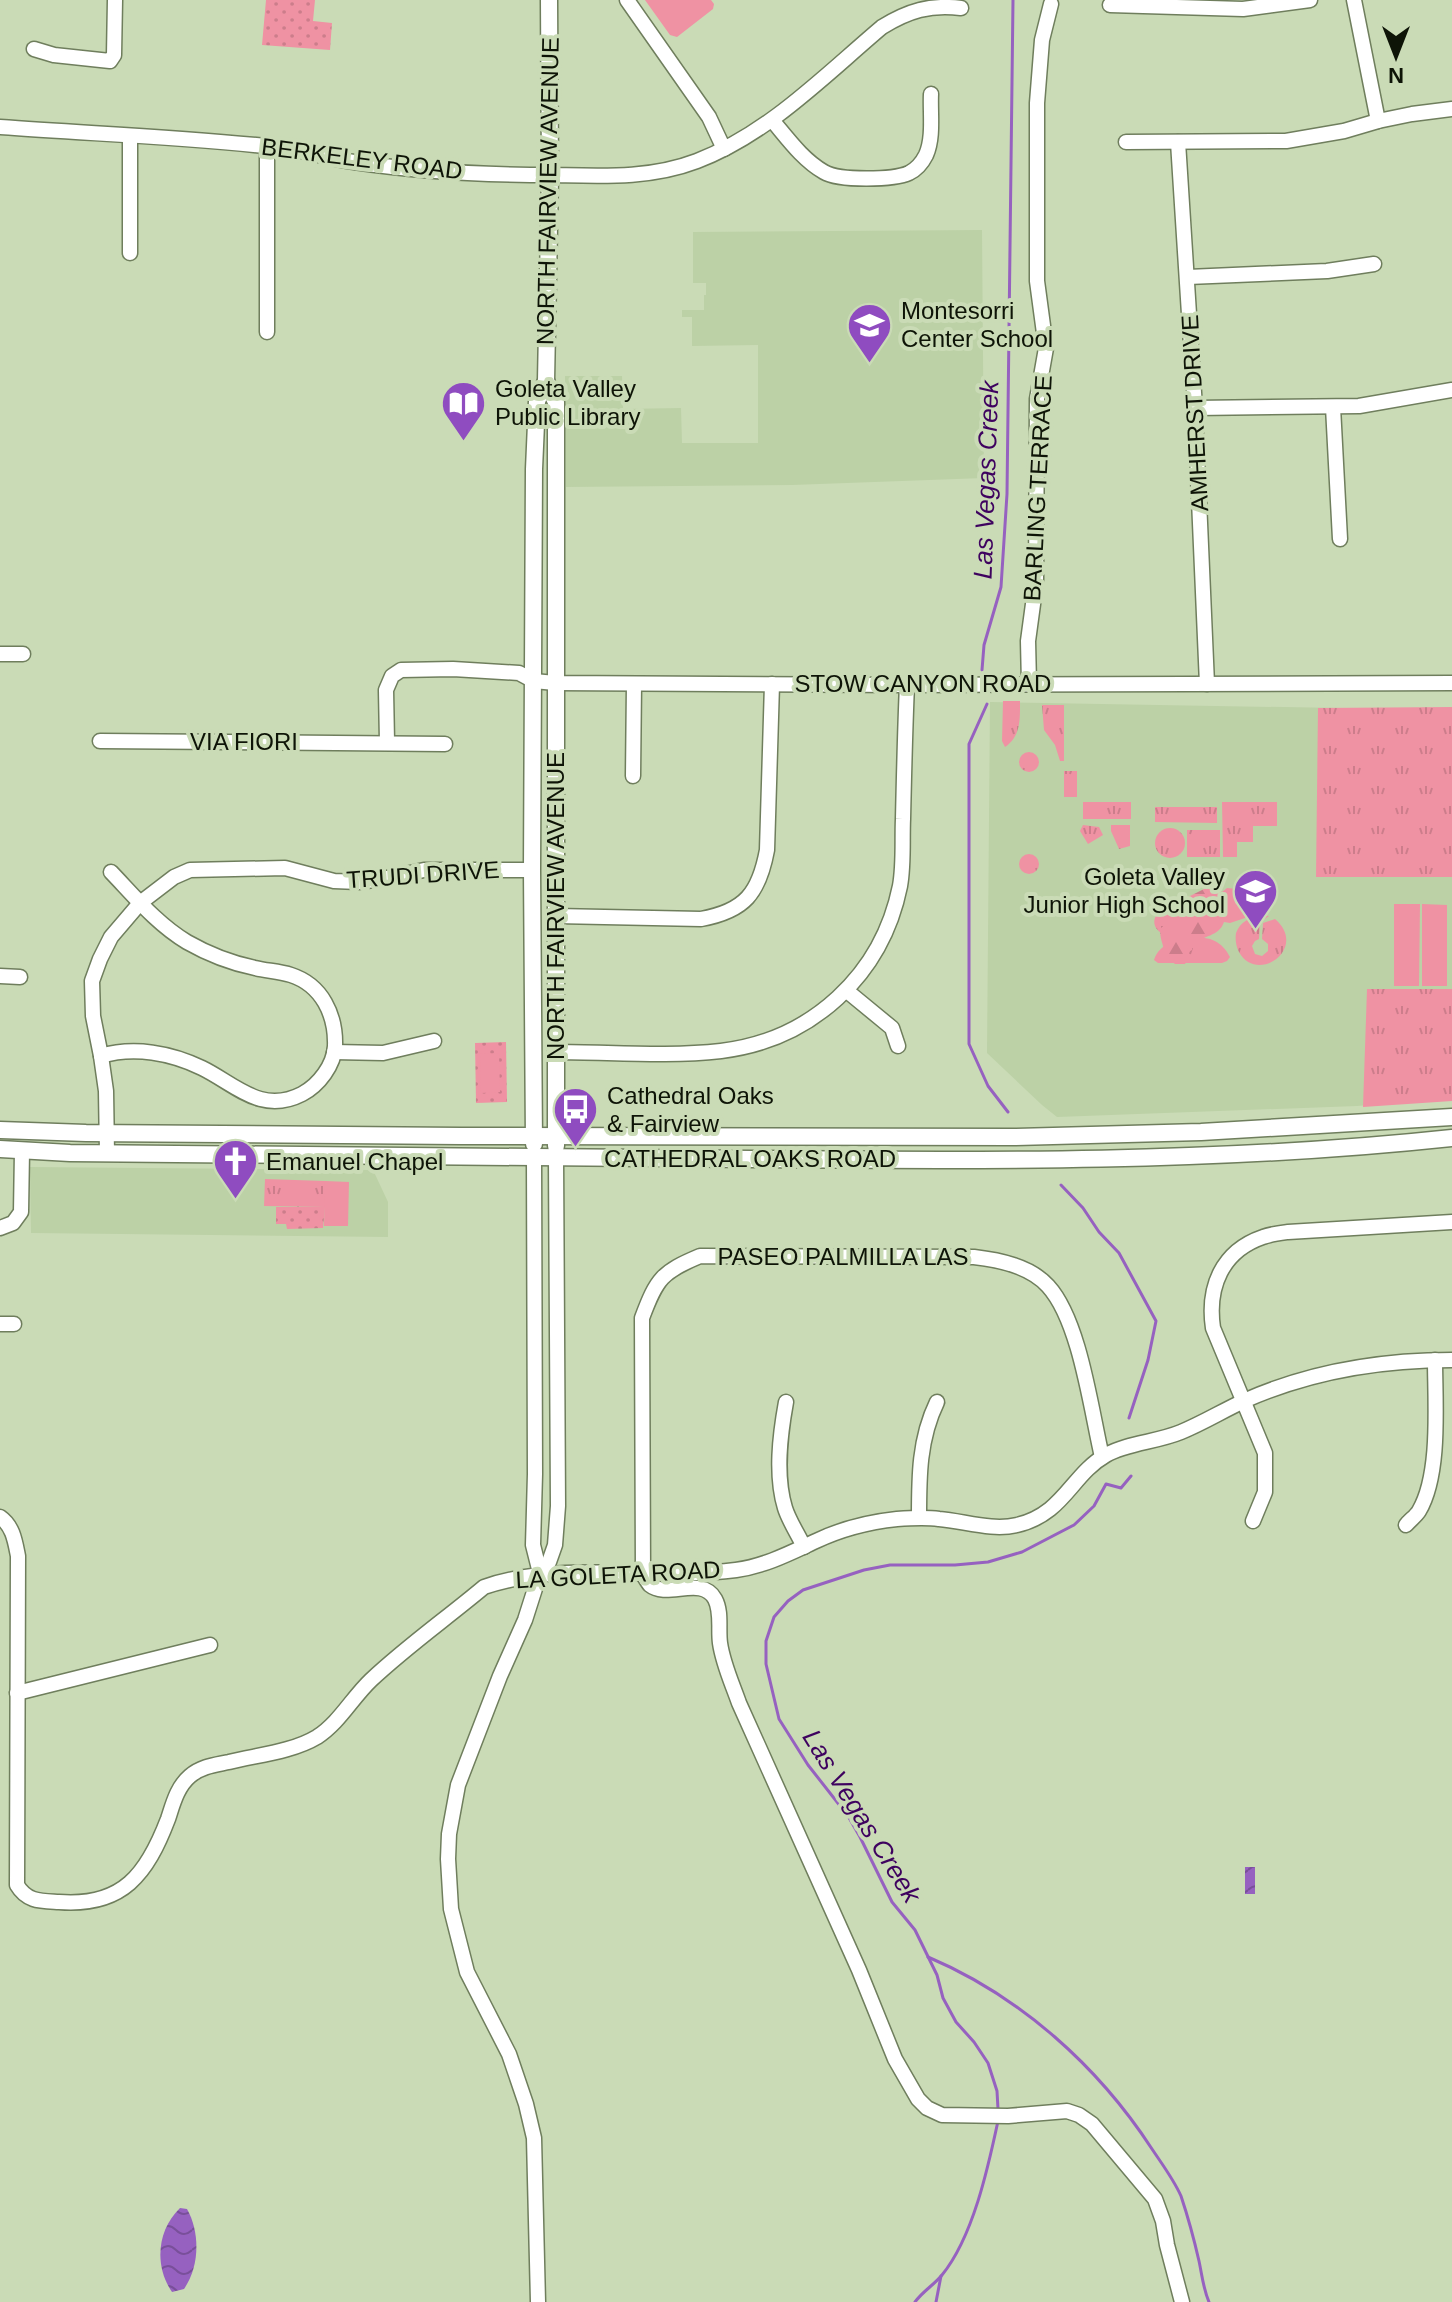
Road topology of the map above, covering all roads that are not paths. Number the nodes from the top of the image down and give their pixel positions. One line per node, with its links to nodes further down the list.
1 (115, 0): 11 (street)
2 (549, 0): 22 (main road, NORTH FAIRVIEW AVENUE)
3 (627, 0): 21 (street)
4 (1310, 0): 7 (street)
5 (1354, 0): 15 (street)
6 (937, 3): 10 (street, BERKELEY ROAD); 14 (street, BERKELEY ROAD)
7 (1174, 3): 9 (street)
8 (1051, 4): 39 (street, BARLING TERRACE)
9 (1110, 5)
10 (961, 8)
11 (34, 49)
12 (931, 94): 14 (street)
13 (1452, 109): 15 (street)
14 (772, 120): 21 (street, BERKELEY ROAD)
15 (1378, 121): 19 (street)
16 (0, 127): 17 (street, BERKELEY ROAD)
17 (130, 136): 20 (street, BERKELEY ROAD); 23 (street)
18 (1126, 142): 19 (street)
19 (1178, 142): 25 (street, AMHERST DRIVE)
20 (267, 146): 22 (street, BERKELEY ROAD); 26 (street)
21 (724, 149): 22 (street, BERKELEY ROAD)
22 (550, 175): 27 (main road, NORTH FAIRVIEW AVENUE)
23 (130, 253)
24 (1374, 264): 25 (street)
25 (1188, 277): 30 (street, AMHERST DRIVE)
26 (267, 332)
27 (546, 381): 34 (main road, NORTH FAIRVIEW AVENUE); 35 (main road, NORTH FAIRVIEW AVENUE)
28 (1452, 390): 29 (street)
29 (1333, 407): 30 (street); 31 (street)
30 (1195, 408): 40 (street, AMHERST DRIVE)
31 (1340, 539)
32 (0, 654): 33 (street)
33 (23, 654)
34 (534, 681): 35 (street, STOW CANYON ROAD); 43 (street, STOW CANYON ROAD); 46 (main road, NORTH FAIRVIEW AVENUE)
35 (555, 683): 37 (street, STOW CANYON ROAD); 49 (main road, NORTH FAIRVIEW AVENUE)
36 (1452, 683): 40 (street, STOW CANYON ROAD)
37 (634, 684): 38 (street, STOW CANYON ROAD); 45 (street)
38 (772, 684): 41 (street, STOW CANYON ROAD); 49 (street)
39 (1029, 684): 40 (street, STOW CANYON ROAD); 41 (street, STOW CANYON ROAD)
40 (1207, 684)
41 (907, 685): 52 (street)
42 (100, 741): 43 (street, VIA FIORI)
43 (387, 742): 44 (street, VIA FIORI)
44 (445, 744)
45 (633, 776)
46 (532, 870): 48 (street, TRUDI DRIVE); 61 (main road, NORTH FAIRVIEW AVENUE)
47 (111, 872): 48 (street)
48 (140, 903): 55 (street); 57 (street, TRUDI DRIVE)
49 (556, 916): 56 (main road, NORTH FAIRVIEW AVENUE)
50 (0, 976): 51 (street)
51 (20, 977)
52 (847, 991): 54 (street); 56 (street)
53 (434, 1041): 55 (street)
54 (898, 1046)
55 (334, 1052): 57 (street)
56 (556, 1052): 62 (main road, NORTH FAIRVIEW AVENUE)
57 (101, 1056): 60 (street, TRUDI DRIVE)
58 (1452, 1117): 62 (main road, CATHEDRAL OAKS ROAD)
59 (0, 1130): 60 (main road, CATHEDRAL OAKS ROAD)
60 (108, 1133): 61 (main road, CATHEDRAL OAKS ROAD); 66 (street, TRUDI DRIVE)
61 (534, 1136): 62 (main road, CATHEDRAL OAKS ROAD); 67 (main road, NORTH FAIRVIEW AVENUE)
62 (557, 1136): 68 (main road, NORTH FAIRVIEW AVENUE)
63 (1452, 1138): 68 (main road, CATHEDRAL OAKS ROAD)
64 (0, 1149): 65 (main road, CATHEDRAL OAKS ROAD)
65 (22, 1151): 66 (main road, CATHEDRAL OAKS ROAD); 70 (street)
66 (107, 1153): 67 (main road, CATHEDRAL OAKS ROAD)
67 (534, 1158): 68 (main road, CATHEDRAL OAKS ROAD); 82 (street, NORTH FAIRVIEW AVENUE)
68 (556, 1158): 82 (street, NORTH FAIRVIEW AVENUE)
69 (1452, 1222): 73 (street)
70 (0, 1228)
71 (1435, 1360): 72 (street, LA GOLETA ROAD); 73 (street, LA GOLETA ROAD); 80 (street)
72 (1452, 1360)
73 (1243, 1401): 76 (street, LA GOLETA ROAD); 79 (street)
74 (786, 1402): 81 (street)
75 (937, 1402): 78 (street)
76 (1102, 1457): 78 (street, LA GOLETA ROAD); 83 (street, PASEO PALMILLA LAS)
77 (0, 1517): 85 (street, LA GOLETA ROAD)
78 (919, 1517): 81 (street, LA GOLETA ROAD)
79 (1253, 1521)
80 (1406, 1525)
81 (804, 1547): 83 (street, LA GOLETA ROAD)
82 (540, 1573): 83 (street, LA GOLETA ROAD); 85 (street, LA GOLETA ROAD); 86 (street, NORTH FAIRVIEW AVENUE)
83 (643, 1574): 87 (street)
84 (210, 1645): 85 (street)
85 (17, 1693)
86 (538, 2302)
87 (1182, 2302)

